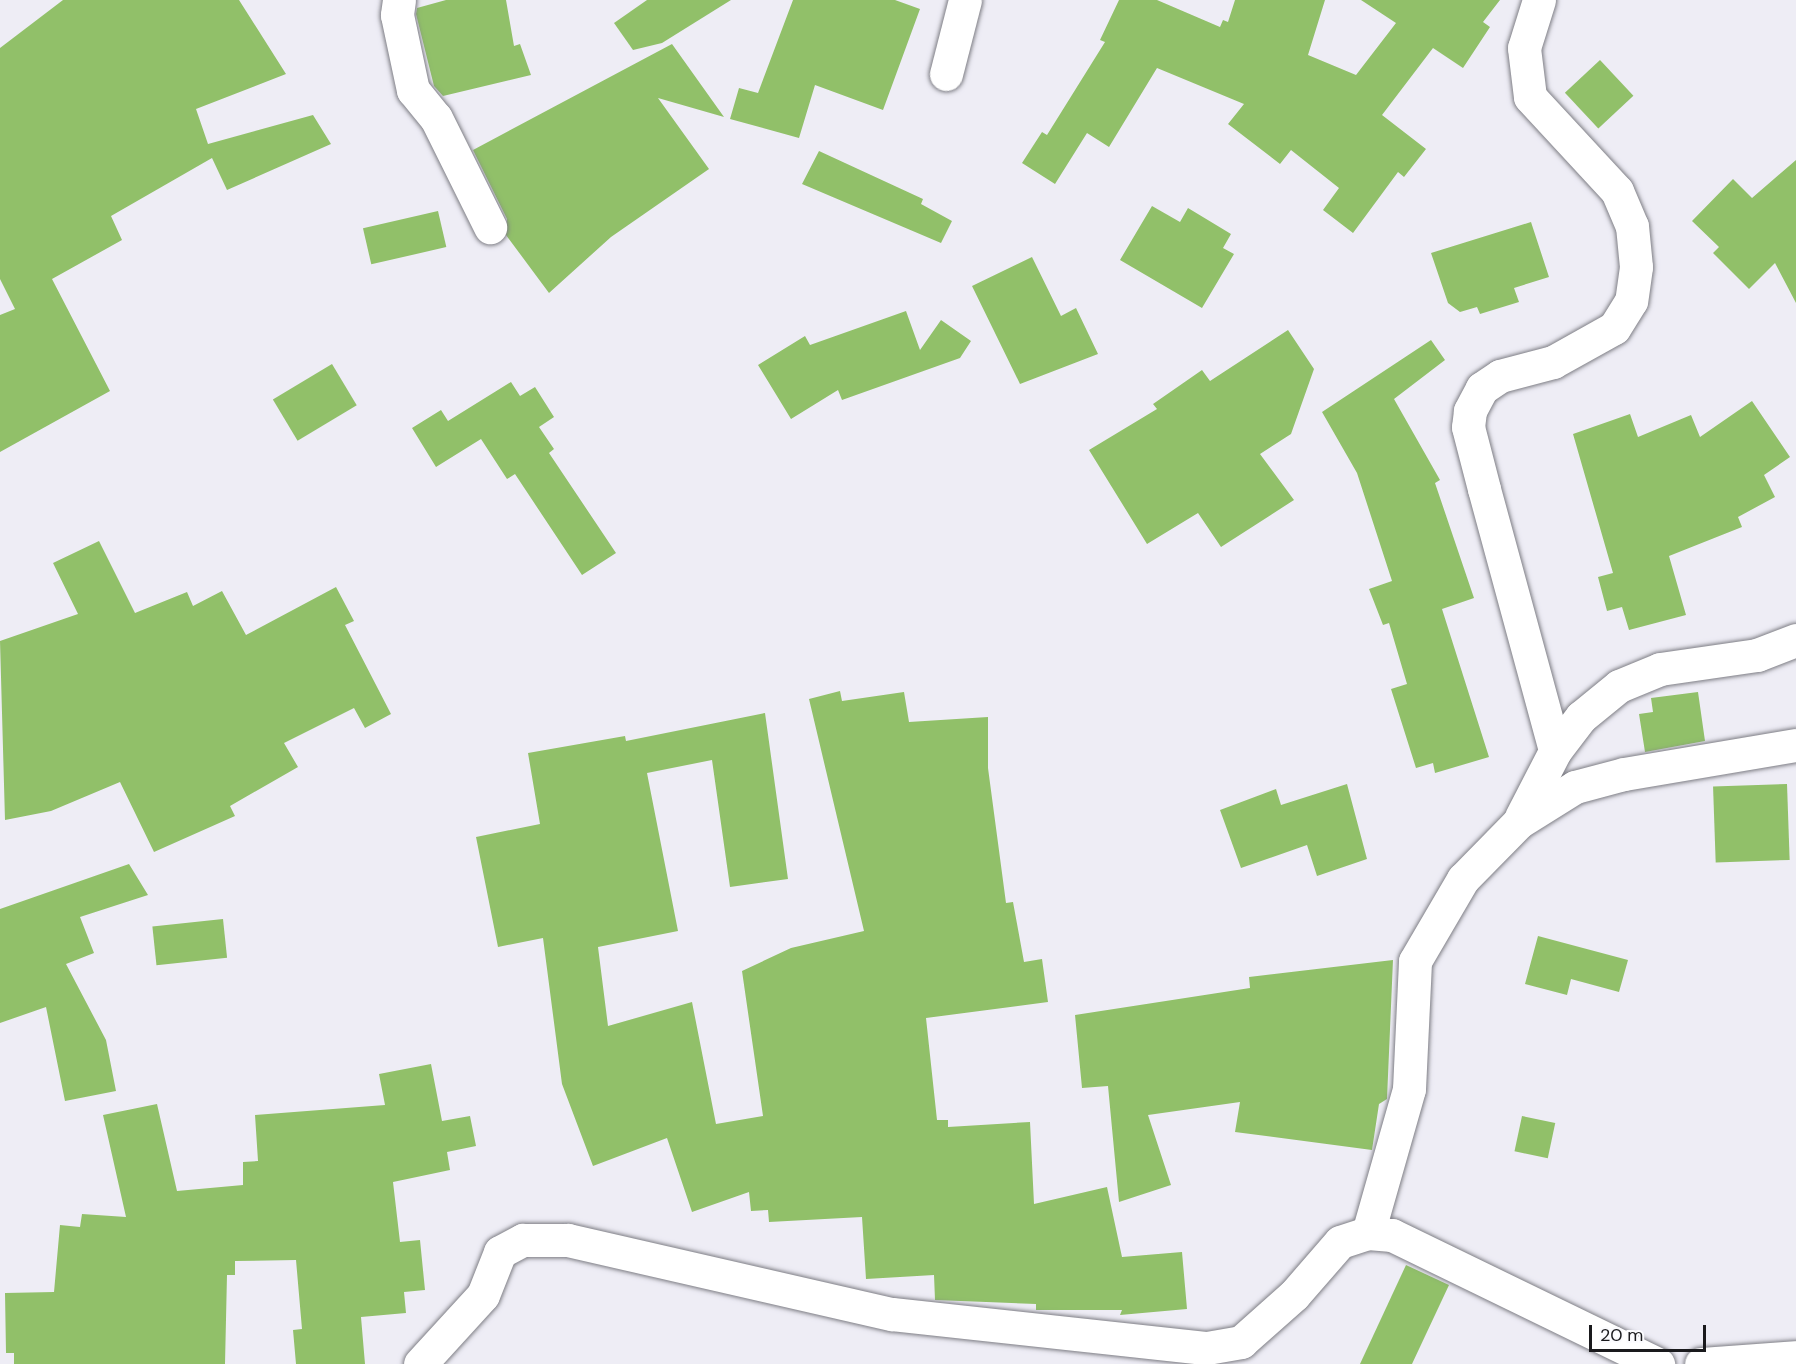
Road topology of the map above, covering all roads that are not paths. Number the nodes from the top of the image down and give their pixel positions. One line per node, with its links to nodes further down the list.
1 (399, 0): 5 (street)
2 (965, 0): 4 (street)
3 (1539, 0): 8 (street)
4 (946, 74)
5 (490, 227)
6 (1796, 640): 8 (street)
7 (1796, 745): 9 (street)
8 (1554, 751): 9 (street)
9 (1519, 822): 10 (street)
10 (1368, 1233): 12 (street); 13 (street)
11 (1796, 1357): 14 (street)
12 (420, 1364)
13 (1658, 1364)
14 (1701, 1364)

